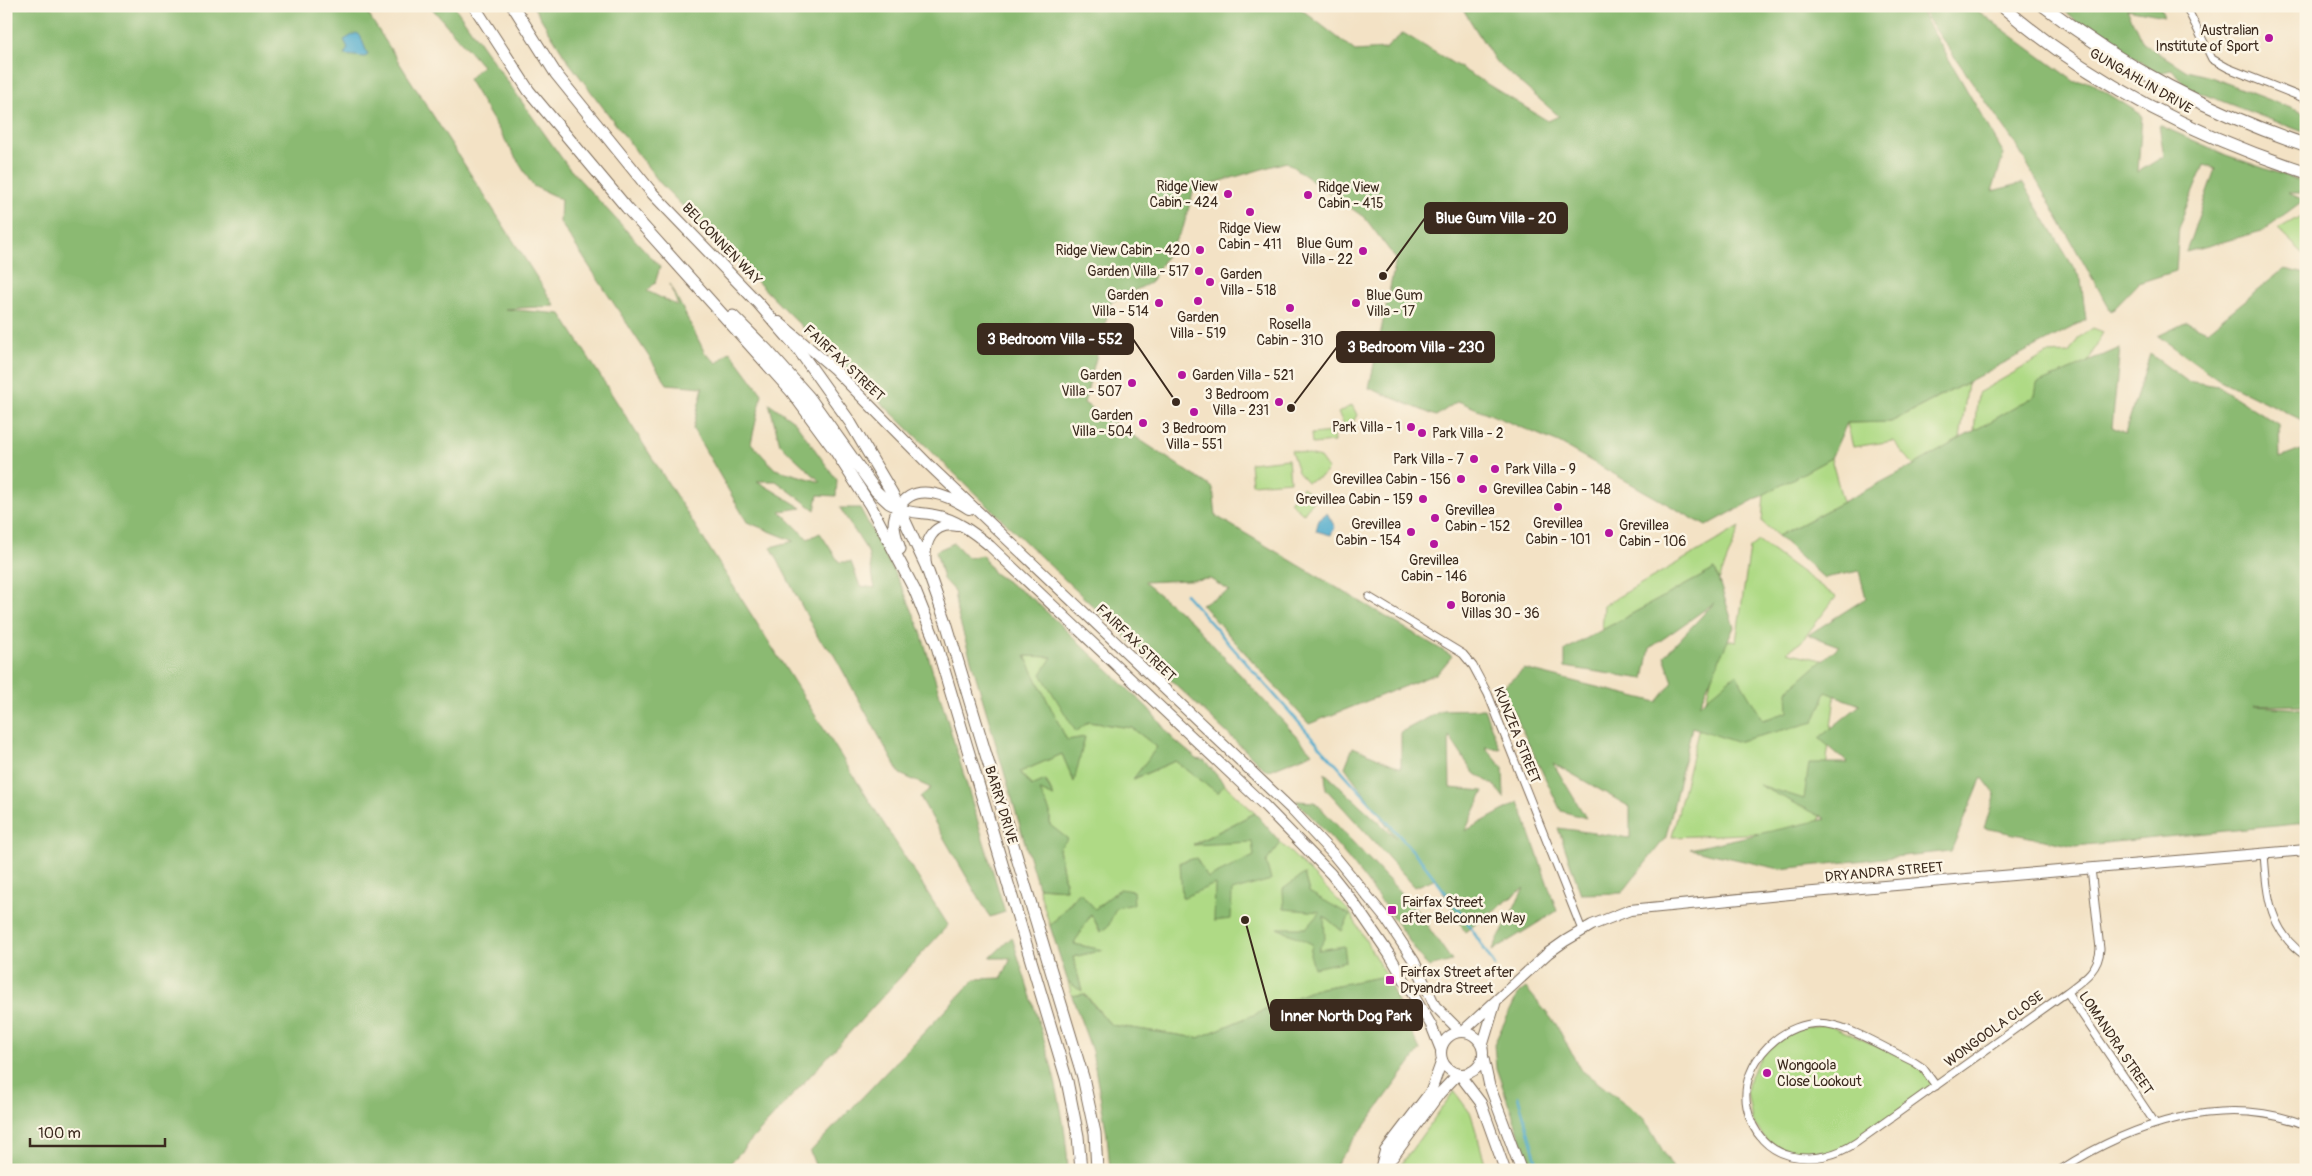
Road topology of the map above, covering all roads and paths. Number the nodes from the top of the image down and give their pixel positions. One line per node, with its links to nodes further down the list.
1 (474, 6): 9 (main road)
2 (513, 6): 10 (main road, BELCONNEN WAY)
3 (2002, 6): 8 (highway, GUNGAHLIN DRIVE)
4 (2044, 6): 7 (highway, GUNGAHLIN DRIVE)
5 (2186, 6): 6 (street)
6 (2306, 99)
7 (2306, 146)
8 (2306, 172)
9 (669, 254): 11 (main road); 15 (main road, BARRY DRIVE)
10 (758, 303): 11 (main road, BELCONNEN WAY); 12 (main road, FAIRFAX STREET)
11 (899, 508): 12 (main road); 13 (main road, FAIRFAX STREET); 14 (main road, BARRY DRIVE); 15 (main road)
12 (992, 525): 24 (main road, FAIRFAX STREET)
13 (967, 528): 14 (main road); 26 (main road, FAIRFAX STREET)
14 (926, 566): 33 (main road, BARRY DRIVE)
15 (915, 591): 32 (main road, BARRY DRIVE)
16 (1369, 598): 20 (street, KUNZEA STREET)
17 (2306, 850): 18 (main road, DRYANDRA STREET)
18 (2264, 854): 19 (main road, DRYANDRA STREET); 21 (street)
19 (2091, 868): 20 (main road, DRYANDRA STREET); 22 (street, LOMANDRA STREET)
20 (1582, 930): 23 (main road, DRYANDRA STREET)
21 (2306, 956)
22 (2067, 992): 28 (street, WONGOOLA CLOSE); 29 (street, LOMANDRA STREET)
23 (1495, 1003): 24 (main road, DRYANDRA STREET); 25 (main road)
24 (1461, 1032): 25 (main road); 26 (main road)
25 (1483, 1051): 27 (main road); 35 (main road)
26 (1441, 1055): 27 (main road); 31 (main road)
27 (1459, 1074): 31 (main road); 34 (main road)
28 (1936, 1086): 28 (street, WONGOOLA CLOSE)
29 (2155, 1123): 30 (street); 36 (street)
30 (2306, 1125)
31 (1382, 1168)
32 (1081, 1170)
33 (1097, 1170)
34 (1505, 1170)
35 (1521, 1170)
36 (2060, 1170)

